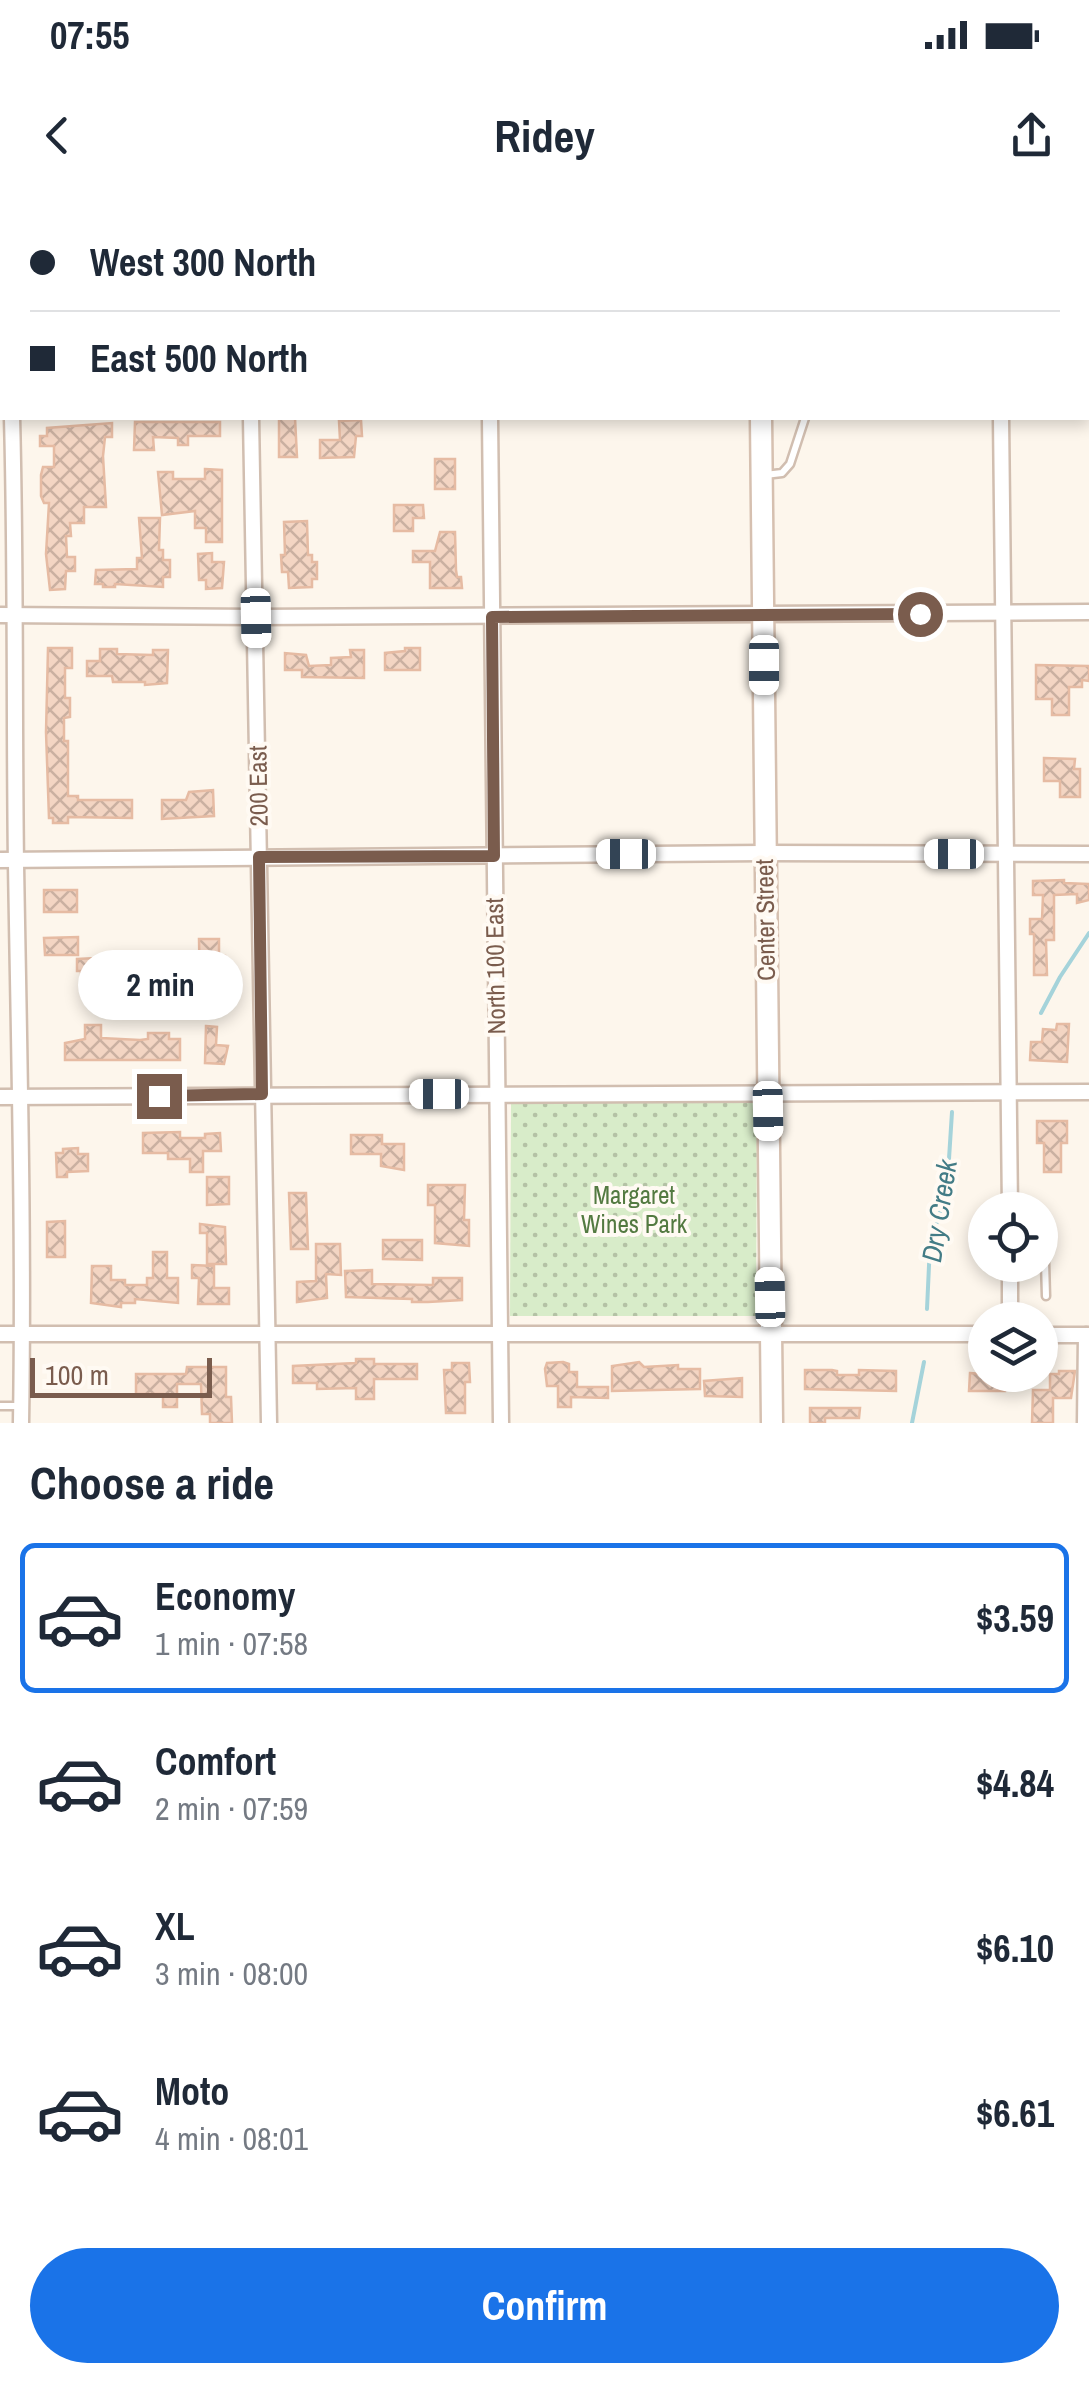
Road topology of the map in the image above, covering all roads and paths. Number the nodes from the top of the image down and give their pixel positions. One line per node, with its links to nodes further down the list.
1 (12, 420): 12 (street)
2 (251, 420): 14 (street, 200 East)
3 (490, 420): 13 (street, North 100 East)
4 (761, 420): 7 (street, Center Street)
5 (803, 420): 7 (lane)
6 (1000, 420): 10 (street)
7 (762, 476): 9 (street, Center Street)
8 (1089, 612): 10 (street)
9 (763, 614): 10 (street); 13 (street); 15 (street, Center Street)
10 (1002, 614): 17 (street)
11 (0, 615): 12 (street)
12 (17, 615): 14 (street); 20 (street)
13 (492, 617): 14 (street); 18 (street, North 100 East)
14 (256, 618): 19 (street, 200 East)
15 (765, 853): 17 (street); 18 (street); 25 (street, Center Street)
16 (1089, 854): 17 (street)
17 (1005, 855): 21 (street)
18 (494, 856): 19 (street); 24 (street, North 100 East)
19 (259, 857): 20 (street); 23 (street, 200 East)
20 (8, 860): 27 (street)
21 (1010, 1092): 22 (street); 25 (street); 28 (street)
22 (1089, 1092)
23 (262, 1094): 24 (street); 27 (street); 36 (street, 200 East)
24 (498, 1094): 25 (street); 37 (street, North 100 East)
25 (767, 1095): 33 (street, Center Street)
26 (0, 1097): 27 (street)
27 (21, 1097): 32 (street)
28 (1010, 1192)
29 (1046, 1282): 30 (lane)
30 (1046, 1296)
31 (0, 1334): 32 (street)
32 (23, 1334): 36 (street); 40 (street)
33 (770, 1334): 34 (street); 37 (street); 44 (street, Center Street)
34 (968, 1334)
35 (1058, 1334): 38 (street)
36 (267, 1335): 37 (street); 42 (street, 200 East)
37 (501, 1335): 43 (street, North 100 East)
38 (1087, 1335): 45 (street)
39 (0, 1406): 40 (lane)
40 (22, 1406): 41 (street)
41 (22, 1423)
42 (268, 1423)
43 (501, 1423)
44 (772, 1423)
45 (1085, 1423)

